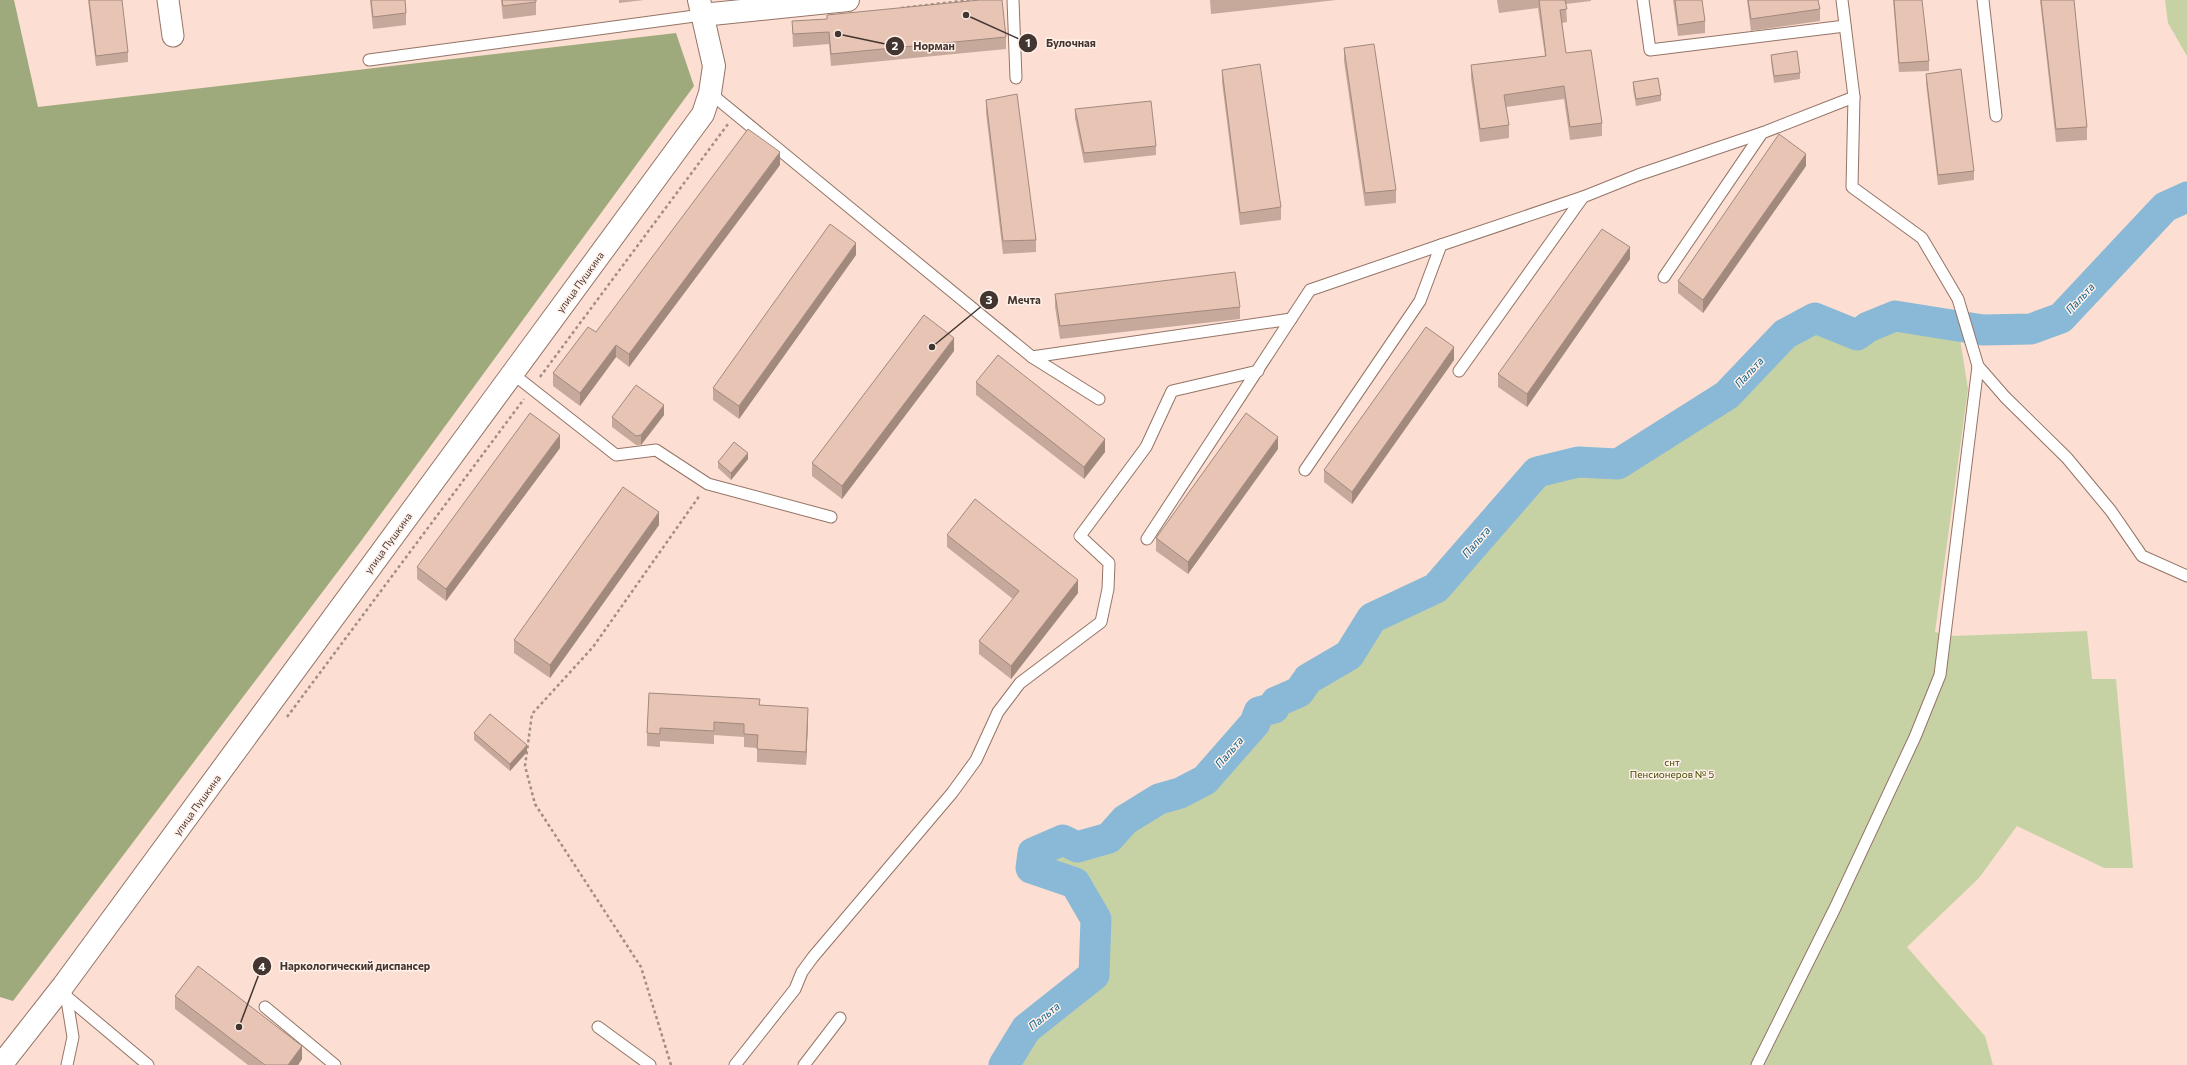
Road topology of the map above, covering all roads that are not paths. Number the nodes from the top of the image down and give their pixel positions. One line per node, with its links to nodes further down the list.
1 (168, 0): 9 (street)
2 (848, 0): 7 (street)
3 (1013, 0): 11 (lane)
4 (1643, 0): 8 (lane)
5 (1842, 0): 8 (lane)
6 (1983, 0): 14 (lane)
7 (701, 7): 10 (lane); 12 (street, улица Пушкина)
8 (1845, 26): 13 (lane)
9 (173, 36)
10 (369, 60)
11 (1016, 78)
12 (710, 93): 20 (lane); 24 (street, улица Пушкина)
13 (1854, 96): 15 (lane); 21 (lane)
14 (1996, 116)
15 (1762, 133): 16 (lane); 18 (lane)
16 (1583, 198): 17 (lane); 23 (lane)
17 (1441, 245): 19 (lane); 26 (lane)
18 (1664, 277)
19 (1291, 319): 20 (lane); 22 (lane)
20 (1032, 357): 25 (lane)
21 (1978, 366): 29 (lane); 41 (lane)
22 (1258, 371): 28 (lane); 39 (lane)
23 (1459, 371)
24 (513, 374): 27 (lane); 30 (street, улица Пушкина)
25 (1099, 399)
26 (1305, 470)
27 (831, 517)
28 (1147, 539)
29 (2187, 576)
30 (65, 991): 34 (street, улица Пушкина); 35 (lane); 36 (lane)
31 (265, 1007): 37 (lane)
32 (840, 1018): 40 (lane)
33 (598, 1027): 38 (lane)
34 (2, 1065)
35 (67, 1065)
36 (148, 1065)
37 (335, 1065)
38 (650, 1065)
39 (735, 1065)
40 (804, 1065)
41 (1757, 1065)

